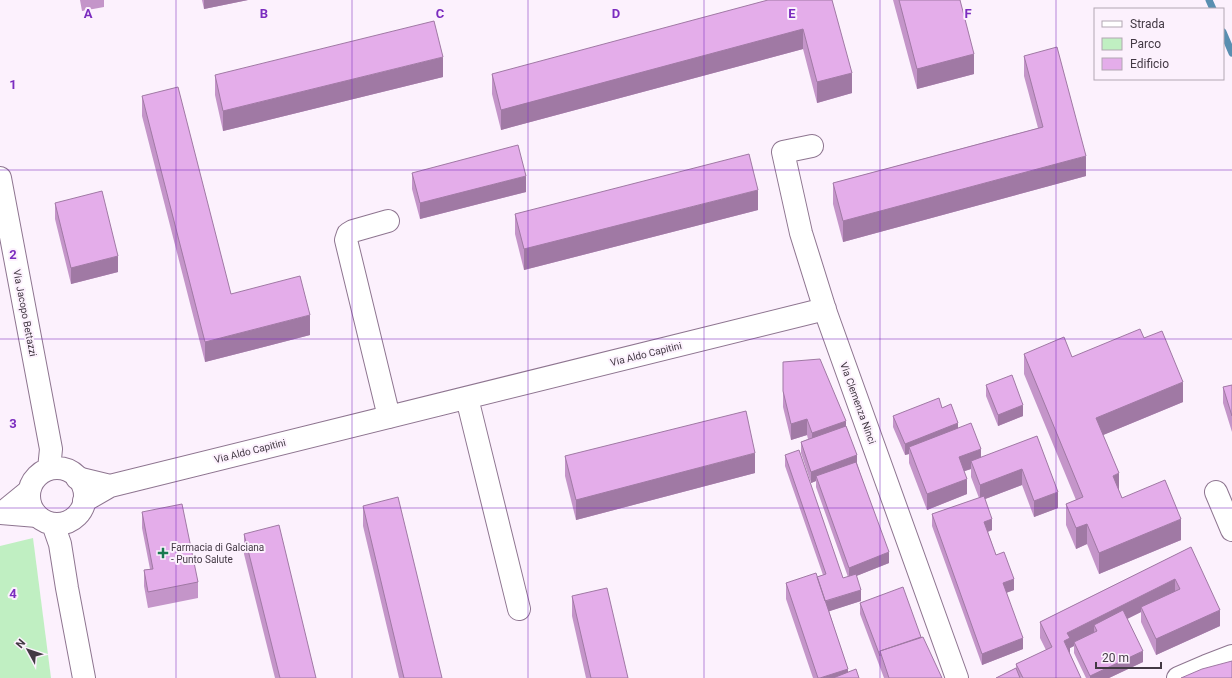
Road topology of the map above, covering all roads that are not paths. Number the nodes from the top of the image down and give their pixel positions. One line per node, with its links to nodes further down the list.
1 (812, 146): 4 (street, Via Clemenza Ninci)
2 (0, 178): 7 (street, Via Jacopo Bettazzi)
3 (388, 221): 6 (street)
4 (825, 309): 5 (street, Via Aldo Capitini); 18 (street, Via Clemenza Ninci)
5 (467, 398): 6 (street, Via Aldo Capitini); 15 (street)
6 (389, 417): 8 (street, Via Aldo Capitini)
7 (60, 466): 8 (street, Via Aldo Capitini); 9 (street); 11 (street, Via Jacopo Bettazzi)
8 (110, 486): 11 (street, Via Aldo Capitini)
9 (29, 491): 12 (street); 13 (street)
10 (1216, 492): 14 (street)
11 (84, 501): 13 (street)
12 (1, 513): 13 (street)
13 (53, 520): 17 (street)
14 (1232, 530)
15 (519, 609)
16 (1232, 656): 19 (street)
17 (84, 678)
18 (957, 678)
19 (1178, 678)

